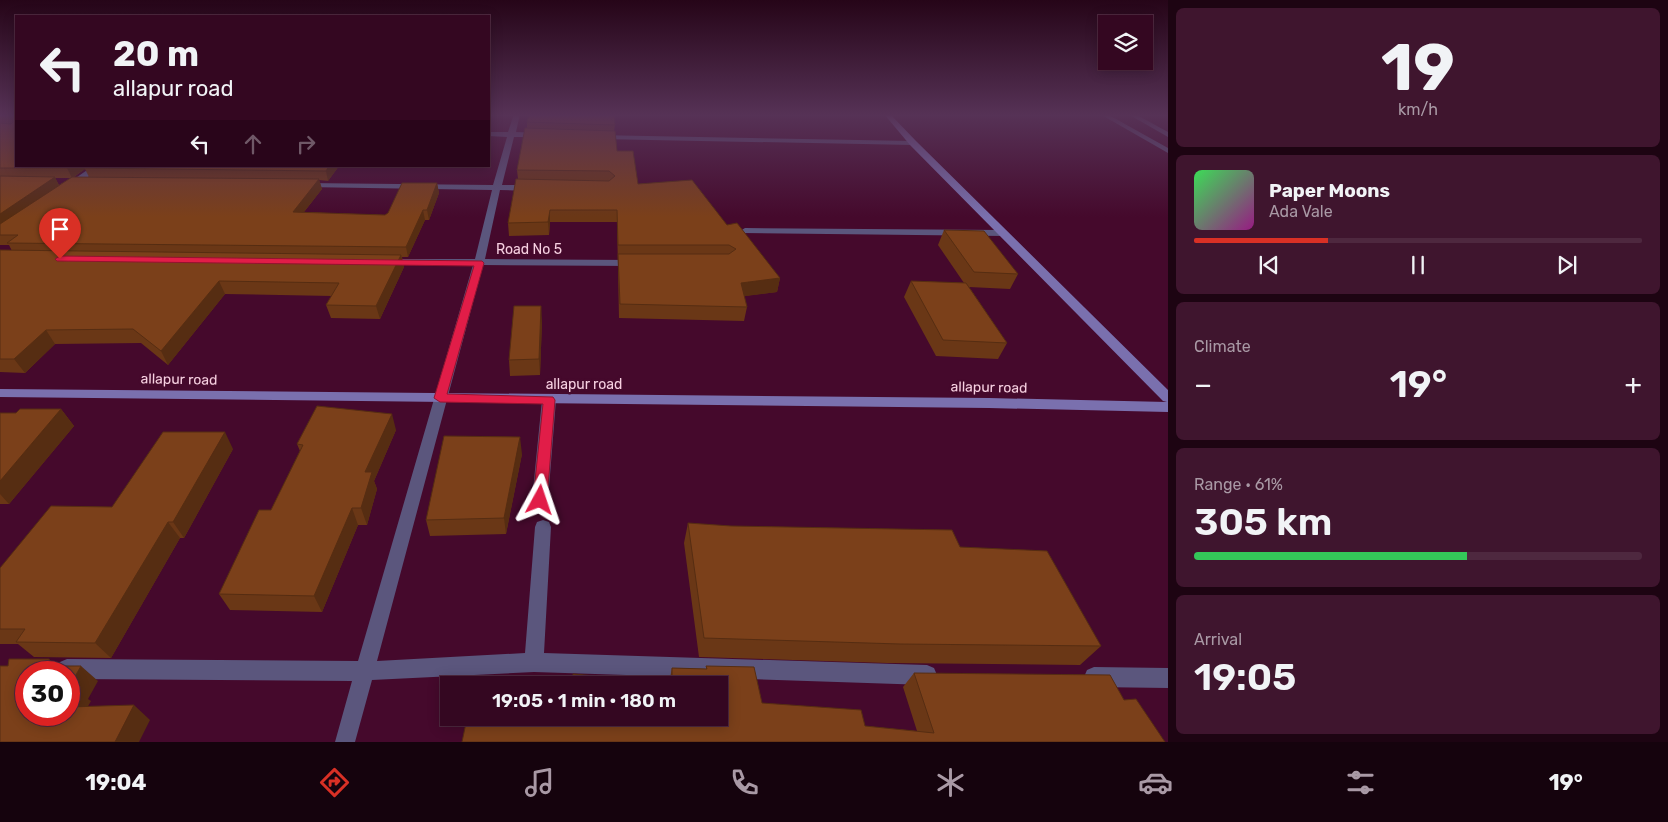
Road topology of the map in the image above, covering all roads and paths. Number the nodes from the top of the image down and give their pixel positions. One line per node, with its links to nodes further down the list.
1 (507, 149): 8 (street)
2 (919, 149): 12 (main road)
3 (98, 167): 5 (street)
4 (57, 182): 5 (street)
5 (76, 182): 6 (street); 10 (street)
6 (96, 182)
7 (291, 185): 8 (street)
8 (497, 187): 9 (street); 14 (street)
9 (544, 188)
10 (61, 193)
11 (744, 231): 12 (street)
12 (1003, 233): 18 (main road)
13 (380, 262): 14 (street, Road No 5)
14 (479, 263): 15 (street, Road No 5); 17 (street)
15 (648, 263)
16 (0, 393): 17 (main road, allapur road)
17 (440, 398): 19 (main road, allapur road); 25 (street)
18 (1168, 398)
19 (549, 400): 20 (main road, allapur road); 21 (street)
20 (1168, 407)
21 (540, 500)
22 (543, 527): 23 (street)
23 (534, 662): 25 (street); 26 (street)
24 (80, 669): 25 (street)
25 (364, 671): 29 (street)
26 (949, 676)
27 (1078, 677): 28 (street)
28 (1168, 678)
29 (345, 742)

